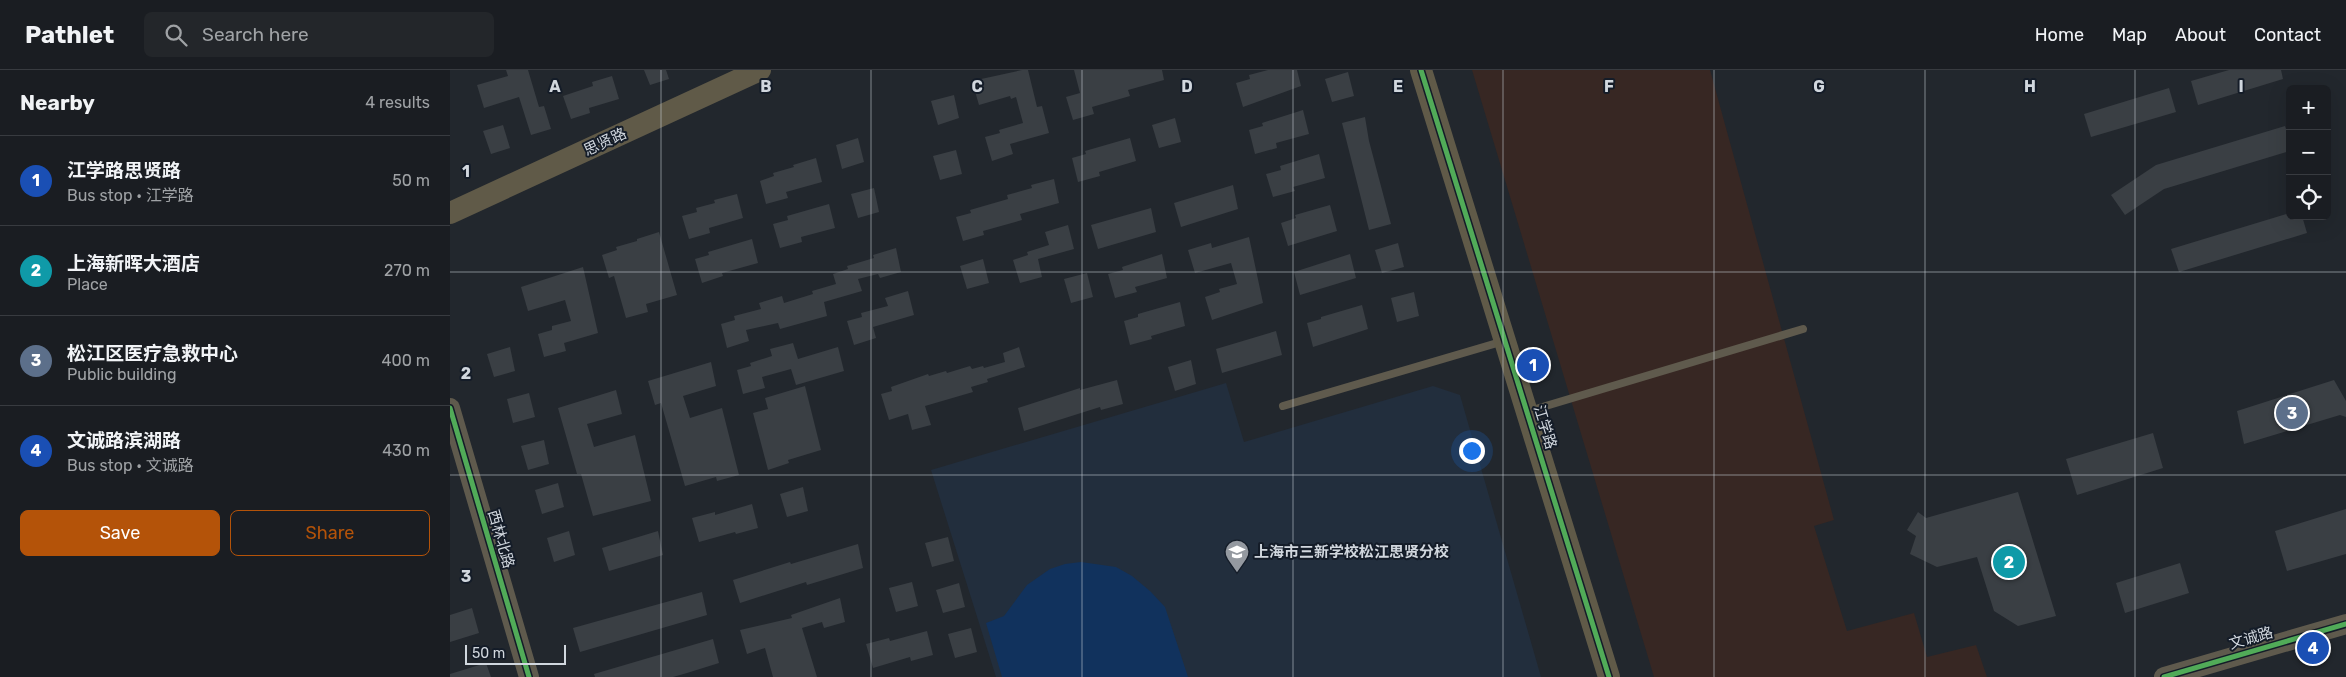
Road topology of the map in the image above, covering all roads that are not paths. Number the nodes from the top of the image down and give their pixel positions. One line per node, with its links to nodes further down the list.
1 (760, 70): 3 (main road, 思贤路)
2 (1421, 70): 5 (main road, 江学路)
3 (450, 213)
4 (1803, 329): 8 (lane)
5 (1506, 341): 6 (lane); 8 (main road, 江学路)
6 (1283, 406)
7 (450, 408): 10 (street, 西林北路)
8 (1527, 411): 11 (main road, 江学路)
9 (2346, 624): 12 (street, 文诚路)
10 (529, 677)
11 (1609, 677)
12 (2164, 677)

